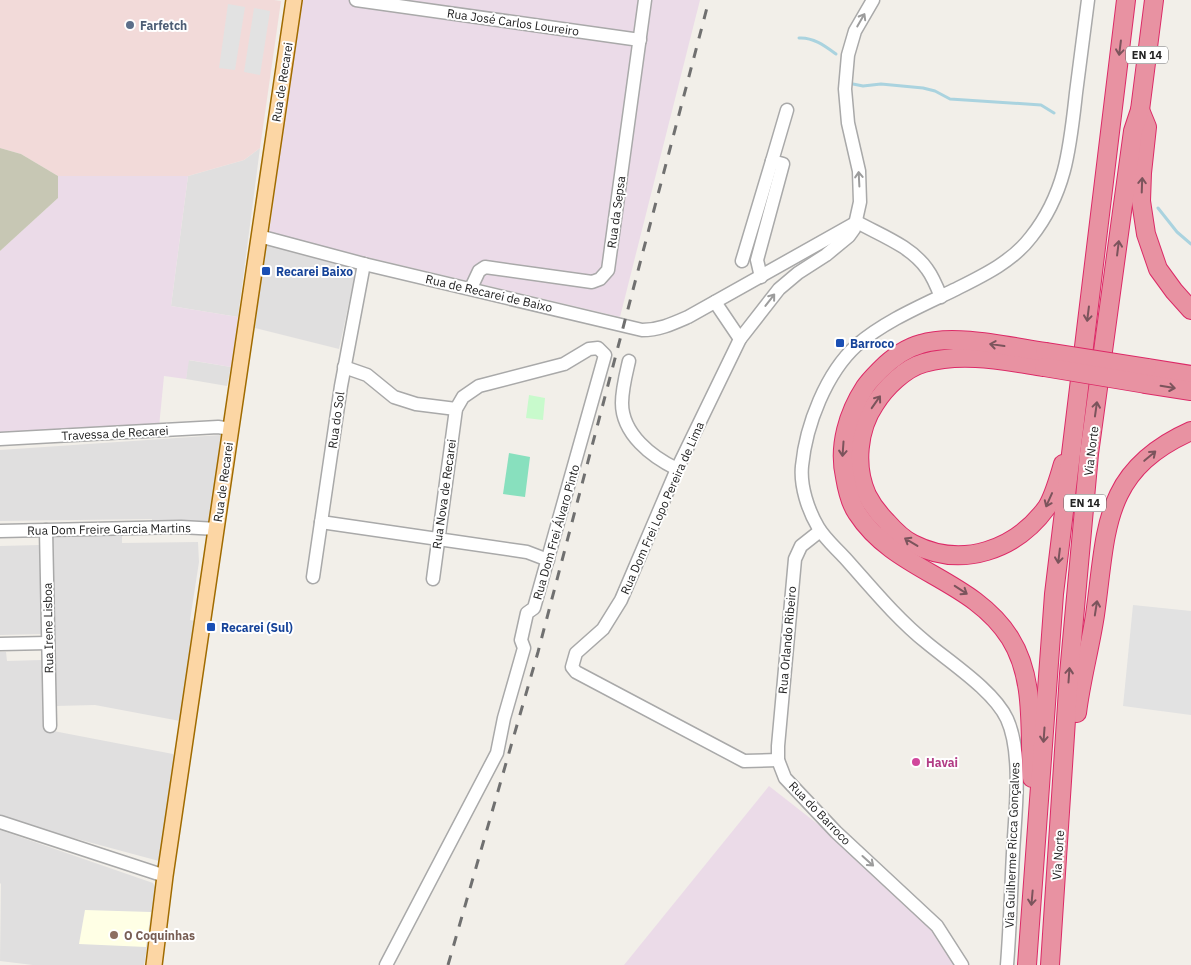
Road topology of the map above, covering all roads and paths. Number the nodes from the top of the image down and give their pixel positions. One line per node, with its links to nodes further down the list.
1 (294, 0): 13 (main road, Rua de Recarei)
2 (356, 0): 8 (street, Rua José Carlos Loureiro)
3 (645, 0): 8 (street, Rua da Sepsa)
4 (872, 0): 12 (street, Rua Dom Frei Lopo Pereira de Lima, one-way to 4)
5 (1088, 0): 18 (street, Via Guilherme Ricca Gonçalves)
6 (1126, 0): 31 (highway, Via Norte / EN 14, one-way to 31)
7 (1154, 0): 10 (highway, Via Norte / EN 14)
8 (640, 40): 17 (street, Rua da Sepsa)
9 (787, 110): 11 (street)
10 (1140, 110): 20 (highway, one-way to 10); 50 (highway, Via Norte / EN 14, one-way to 10)
11 (761, 222): 14 (street); 16 (street)
12 (856, 222): 16 (street); 18 (street); 21 (street, Rua Dom Frei Lopo Pereira de Lima, one-way to 12)
13 (259, 236): 15 (street, Rua de Recarei de Baixo); 29 (main road, Rua de Recarei)
14 (742, 261)
15 (364, 264): 17 (street, Rua de Recarei de Baixo); 24 (street, Rua do Sol)
16 (760, 277): 19 (street)
17 (470, 288): 19 (street, Rua de Recarei de Baixo)
18 (941, 296): 38 (street, Via Guilherme Ricca Gonçalves)
19 (715, 302): 21 (street)
20 (1191, 310)
21 (740, 339): 33 (street, Rua Dom Frei Lopo Pereira de Lima)
22 (1044, 359): 26 (highway, bridge); 31 (highway, one-way to 22); 48 (highway, one-way to 48)
23 (628, 361): 33 (street)
24 (344, 367): 28 (street); 34 (street, Rua do Sol)
25 (1191, 375): 26 (highway)
26 (1147, 376): 27 (highway, one-way to 27)
27 (1191, 391)
28 (456, 409): 39 (street, Rua Nova de Recarei); 40 (street, Rua Dom Frei Álvaro Pinto)
29 (231, 429): 32 (street, Travessa de Recarei); 36 (main road, Rua de Recarei)
30 (1191, 431): 50 (highway, one-way to 30)
31 (1073, 438): 48 (highway, Via Norte / EN 14, one-way to 48)
32 (0, 439)
33 (677, 469): 46 (street, Rua Dom Frei Lopo Pereira de Lima)
34 (321, 522): 39 (street); 41 (street, Rua do Sol)
35 (46, 530): 36 (street, Rua Dom Freire Garcia Martins); 37 (street, Rua Dom Freire Garcia Martins); 43 (street, Rua Irene Lisboa)
36 (217, 530): 49 (main road, Rua de Recarei)
37 (0, 531)
38 (820, 531): 46 (street, Rua Orlando Ribeiro); 54 (street, Via Guilherme Ricca Gonçalves)
39 (438, 540): 40 (street); 42 (street, Rua Nova de Recarei)
40 (548, 560): 52 (street, Rua Dom Frei Álvaro Pinto)
41 (314, 576)
42 (433, 580)
43 (48, 643): 44 (street); 45 (street, Rua Irene Lisboa)
44 (0, 644)
45 (50, 726)
46 (778, 760): 53 (street, Rua do Barroco, one-way to 53)
47 (0, 822): 49 (street)
48 (1036, 847): 55 (highway, Via Norte / EN 14, one-way to 55)
49 (165, 876): 51 (main road, Rua de Recarei)
50 (1055, 898): 56 (highway, Via Norte / EN 14)
51 (154, 965)
52 (386, 965)
53 (962, 965)
54 (1007, 965)
55 (1027, 965)
56 (1050, 965)

